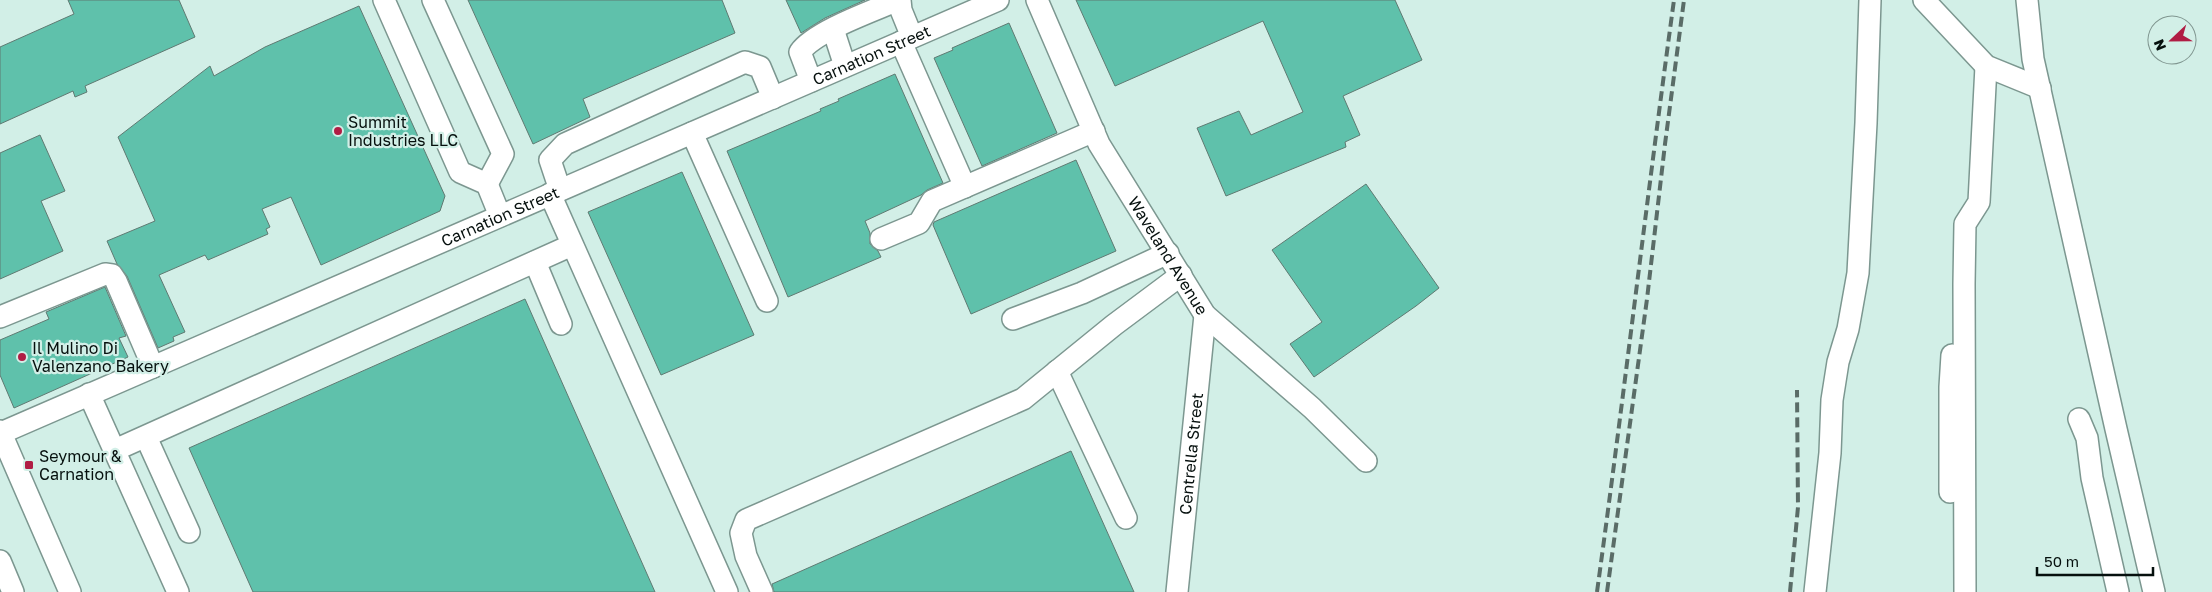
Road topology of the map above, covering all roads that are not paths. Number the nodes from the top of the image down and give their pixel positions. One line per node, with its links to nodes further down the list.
1 (384, 0): 18 (street)
2 (433, 0): 18 (street)
3 (899, 0): 9 (street); 10 (street)
4 (998, 0): 10 (street, Carnation Street)
5 (1037, 0): 16 (street, Waveland Avenue)
6 (1870, 0): 52 (street)
7 (1924, 0): 12 (street)
8 (2027, 0): 14 (street)
9 (833, 29): 11 (street); 13 (street)
10 (907, 40): 11 (street, Carnation Street); 19 (street)
11 (845, 66): 13 (street, Carnation Street)
12 (1986, 66): 14 (street); 31 (street)
13 (811, 81): 15 (street, Carnation Street)
14 (2040, 88): 37 (street)
15 (773, 98): 17 (street, Carnation Street); 20 (street)
16 (1094, 131): 19 (street); 24 (street, Waveland Avenue)
17 (692, 133): 20 (street, Carnation Street); 27 (street)
18 (487, 184): 21 (street)
19 (965, 187): 22 (street)
20 (555, 192): 21 (street, Carnation Street); 23 (street)
21 (500, 216): 33 (street, Carnation Street)
22 (881, 239)
23 (572, 245): 25 (street); 49 (street)
24 (1168, 253): 26 (street, Waveland Avenue); 30 (street)
25 (535, 262): 32 (street); 39 (street)
26 (1182, 276): 28 (street, Waveland Avenue); 34 (street)
27 (767, 301)
28 (1205, 315): 42 (street, Waveland Avenue); 51 (street, Centrella Street)
29 (0, 317): 33 (street)
30 (1013, 318)
31 (1965, 323): 53 (street); 54 (street)
32 (561, 324)
33 (153, 367): 35 (street, Carnation Street)
34 (1056, 372): 43 (street); 50 (street)
35 (89, 394): 38 (street, Carnation Street); 41 (street)
36 (2079, 418): 40 (street)
37 (2116, 430): 40 (street); 56 (street)
38 (0, 432): 47 (street)
39 (146, 436): 41 (street); 44 (street)
40 (2087, 438): 55 (street)
41 (115, 450): 48 (street)
42 (1366, 461)
43 (1126, 518)
44 (189, 532)
45 (0, 561): 46 (street)
46 (13, 592)
47 (70, 592)
48 (178, 592)
49 (728, 592)
50 (762, 592)
51 (1177, 592)
52 (1815, 592)
53 (1950, 592)
54 (1965, 592)
55 (2118, 592)
56 (2154, 592)

